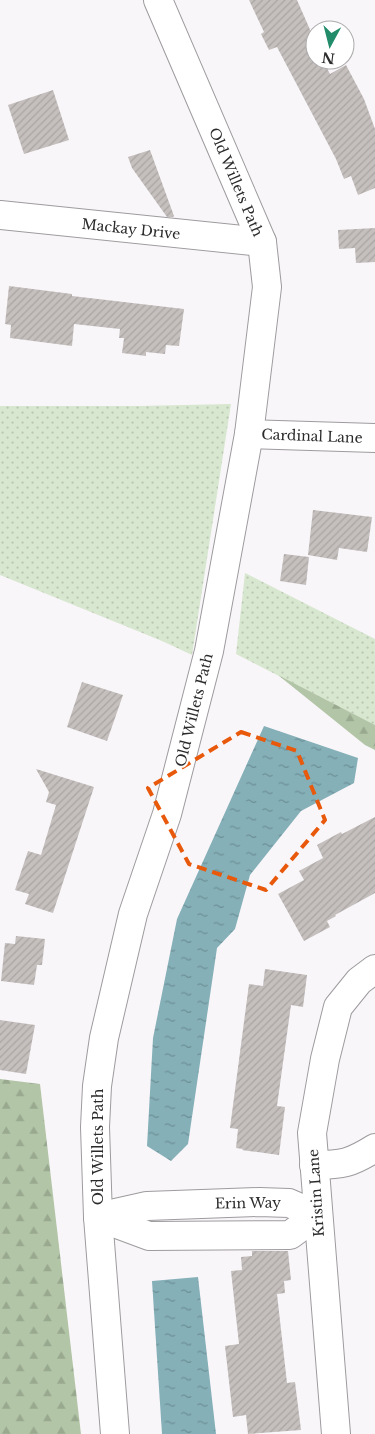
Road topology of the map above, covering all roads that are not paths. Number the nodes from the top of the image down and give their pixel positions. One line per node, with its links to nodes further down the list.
1 (158, 0): 3 (main road, Old Willets Path)
2 (0, 215): 3 (main road, Mackay Drive)
3 (262, 242): 4 (main road, Old Willets Path)
4 (249, 434): 5 (main road, Cardinal Lane); 10 (main road, Old Willets Path)
5 (375, 438)
6 (375, 969): 8 (main road, Kristin Lane)
7 (375, 1148): 8 (main road)
8 (314, 1165): 9 (main road, Kristin Lane)
9 (318, 1215): 10 (main road); 12 (main road, Kristin Lane)
10 (98, 1217): 11 (main road, Old Willets Path)
11 (115, 1434)
12 (336, 1434)

